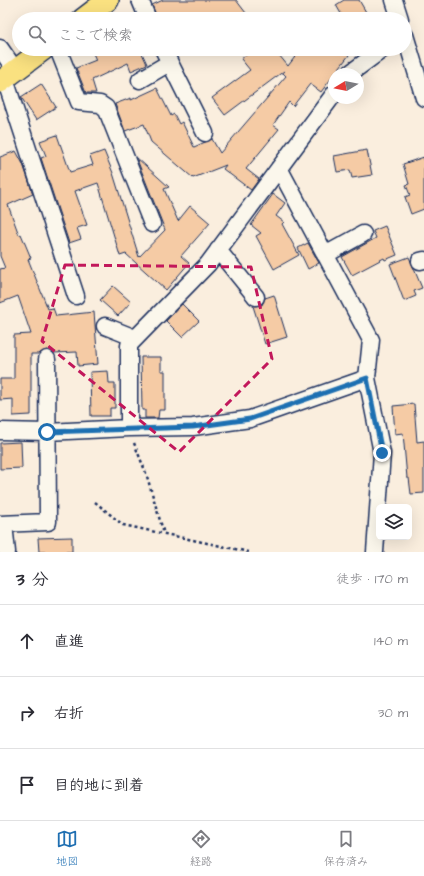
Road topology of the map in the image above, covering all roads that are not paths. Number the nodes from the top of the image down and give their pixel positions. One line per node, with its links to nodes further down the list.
1 (140, 0): 3 (street)
2 (394, 0): 4 (street)
3 (145, 12)
4 (398, 12)
5 (0, 48): 12 (street)
6 (35, 56): 12 (main road)
7 (61, 56): 18 (street)
8 (166, 56): 13 (street); 16 (street)
9 (373, 56): 11 (street)
10 (411, 56): 14 (street)
11 (357, 68)
12 (7, 77): 22 (street)
13 (140, 80)
14 (424, 98)
15 (328, 102): 17 (street)
16 (204, 133)
17 (279, 168): 20 (street); 21 (street)
18 (152, 224)
19 (363, 234): 21 (street)
20 (218, 250): 23 (street); 25 (street)
21 (325, 255): 27 (street)
22 (76, 296)
23 (256, 297)
24 (105, 326): 25 (street)
25 (136, 338): 28 (street)
26 (47, 360): 30 (street)
27 (367, 378): 28 (street); 33 (street)
28 (129, 428): 30 (street)
29 (0, 431): 30 (street)
30 (47, 432): 31 (street)
31 (2, 524): 32 (street)
32 (6, 552)
33 (375, 552)

